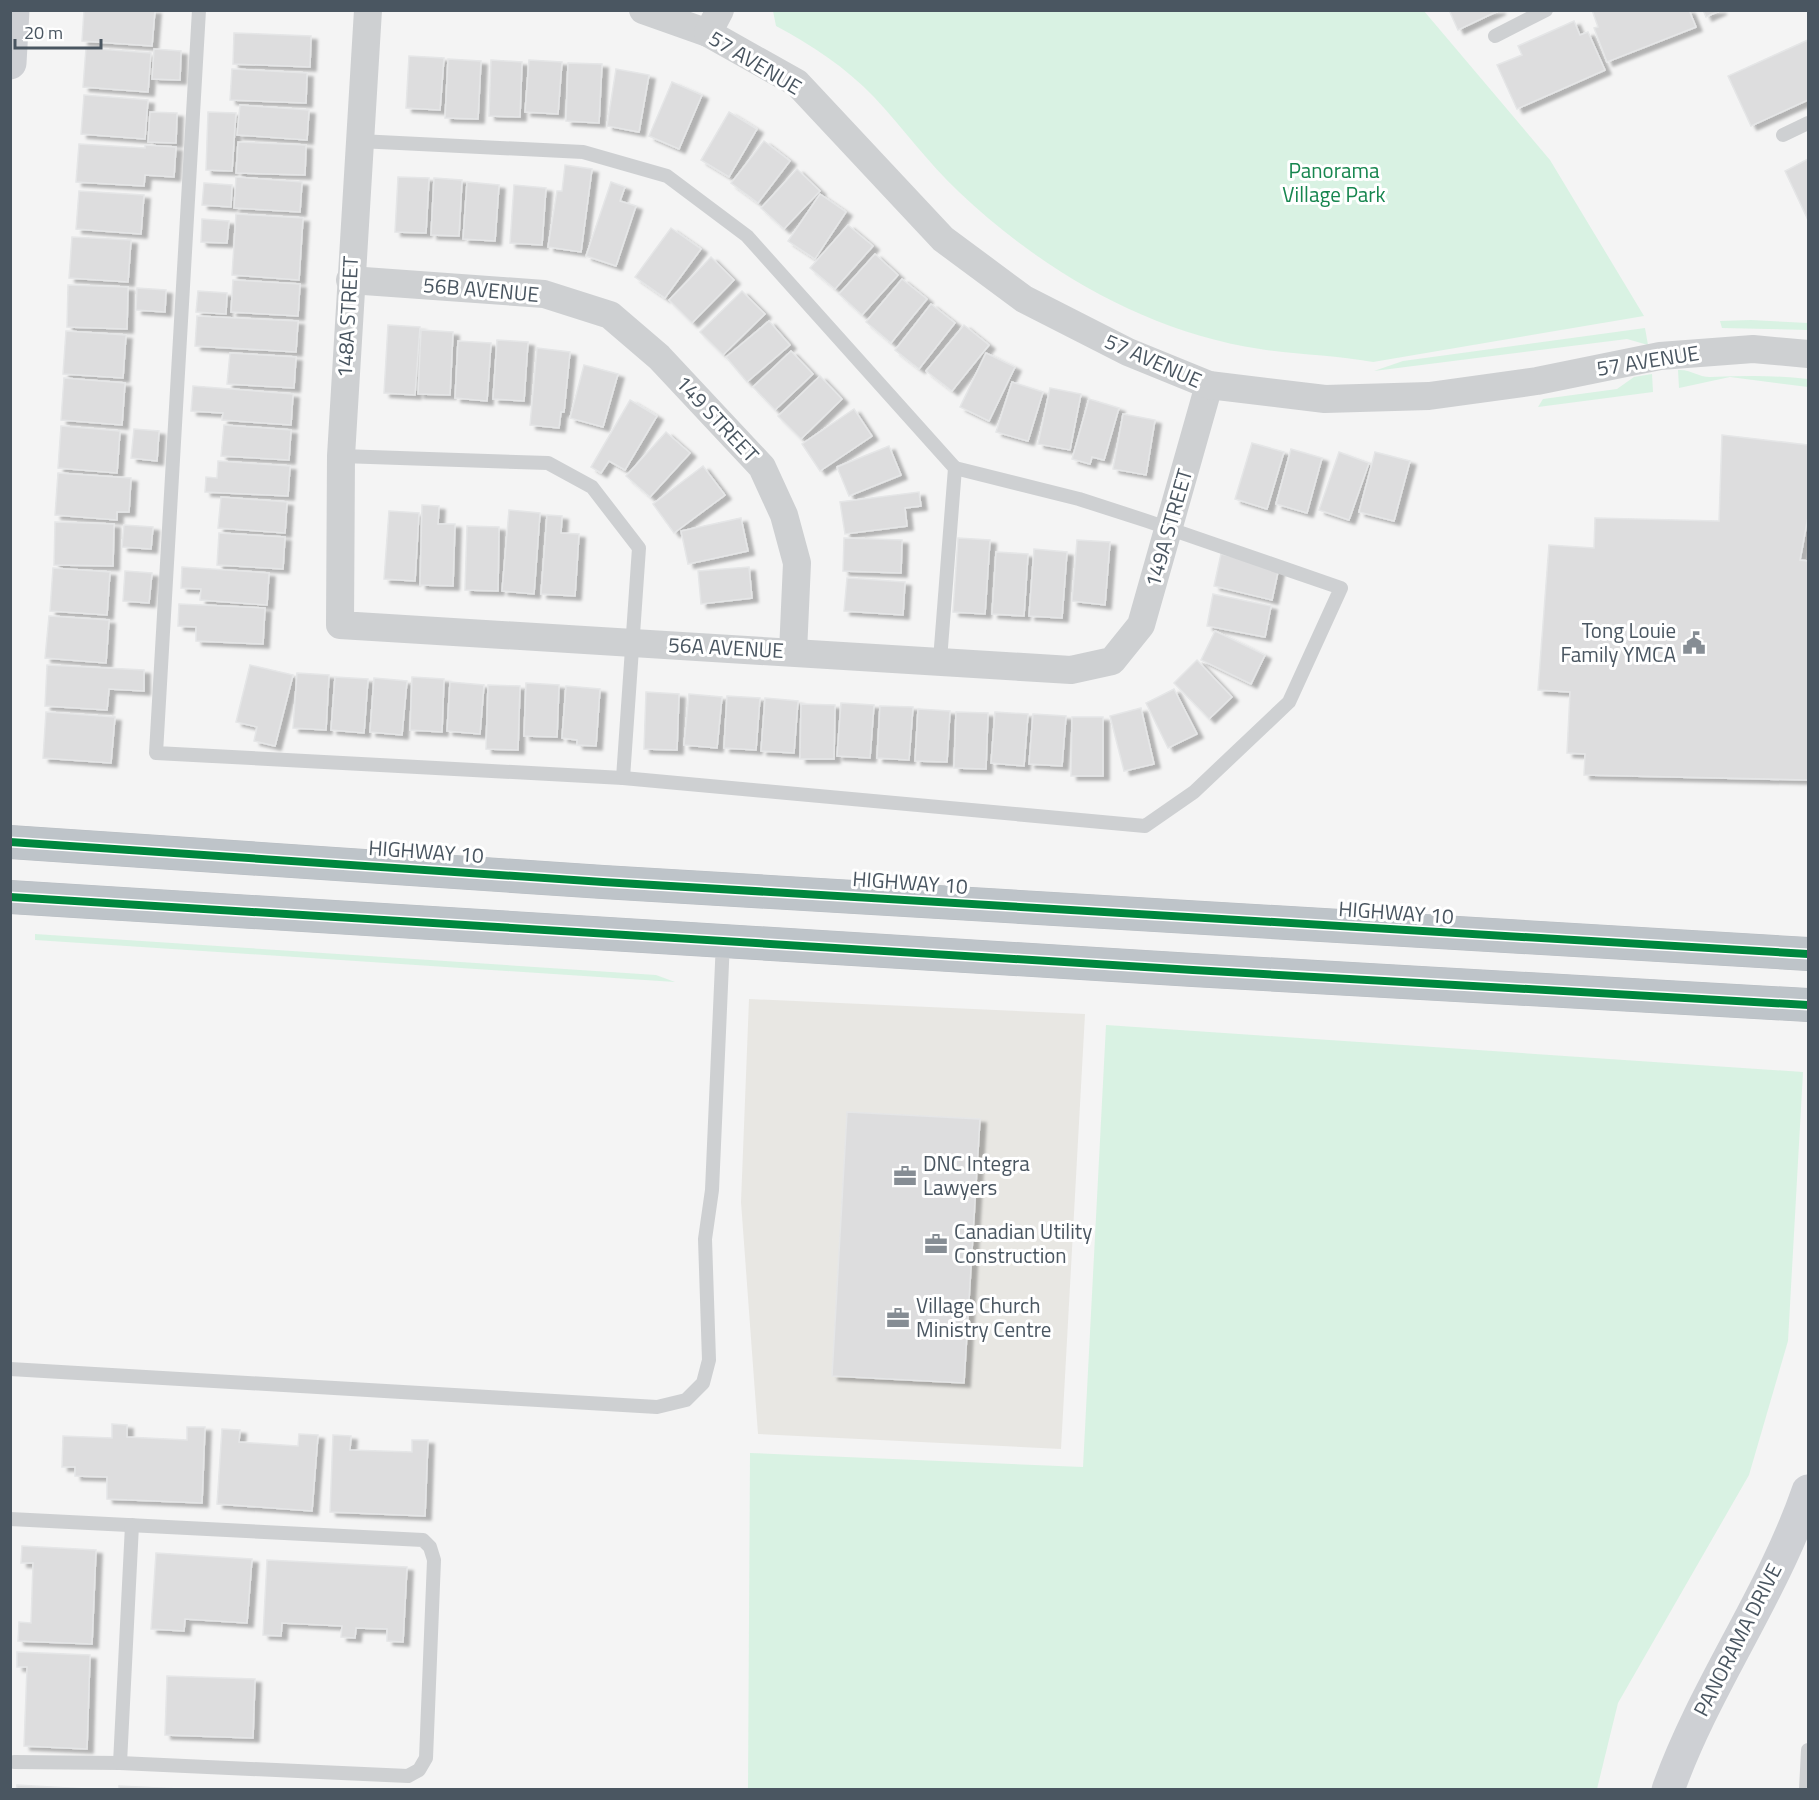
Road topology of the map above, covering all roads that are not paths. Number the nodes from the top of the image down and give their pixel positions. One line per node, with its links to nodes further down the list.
1 (13, 10): 8 (street)
2 (199, 10): 24 (lane)
3 (368, 10): 11 (street, 148A STREET)
4 (643, 10): 6 (street, 57 AVENUE)
5 (1546, 10): 7 (lane)
6 (714, 22): 15 (street, 57 AVENUE)
7 (1495, 36)
8 (10, 63)
9 (1809, 123): 10 (lane)
10 (1783, 135)
11 (359, 141): 12 (street, 148A STREET); 17 (lane)
12 (350, 280): 13 (street, 56B AVENUE); 16 (street, 148A STREET)
13 (610, 315): 21 (street, 149 STREET)
14 (1809, 354): 15 (street, 57 AVENUE)
15 (1209, 385): 18 (street, 149A STREET)
16 (340, 456): 19 (street, 148A STREET); 20 (lane)
17 (955, 468): 18 (lane); 22 (lane)
18 (1170, 528): 23 (street, 149A STREET); 24 (lane)
19 (340, 625): 20 (street, 56A AVENUE)
20 (634, 643): 21 (street, 56A AVENUE); 24 (lane)
21 (793, 652): 22 (street, 56A AVENUE)
22 (940, 660): 23 (street, 56A AVENUE)
23 (1112, 661)
24 (623, 778)
25 (10, 842): 29 (highway, HIGHWAY 10)
26 (10, 897): 28 (highway)
27 (1809, 934): 29 (highway)
28 (723, 941): 30 (highway); 31 (lane)
29 (1794, 953)
30 (1807, 1007)
31 (10, 1369)
32 (1809, 1491): 38 (street, PANORAMA DRIVE)
33 (10, 1519): 34 (lane)
34 (132, 1525): 37 (lane); 37 (lane)
35 (1809, 1750): 39 (lane)
36 (14, 1762): 37 (lane)
37 (120, 1763)
38 (1668, 1790)
39 (1806, 1790)

